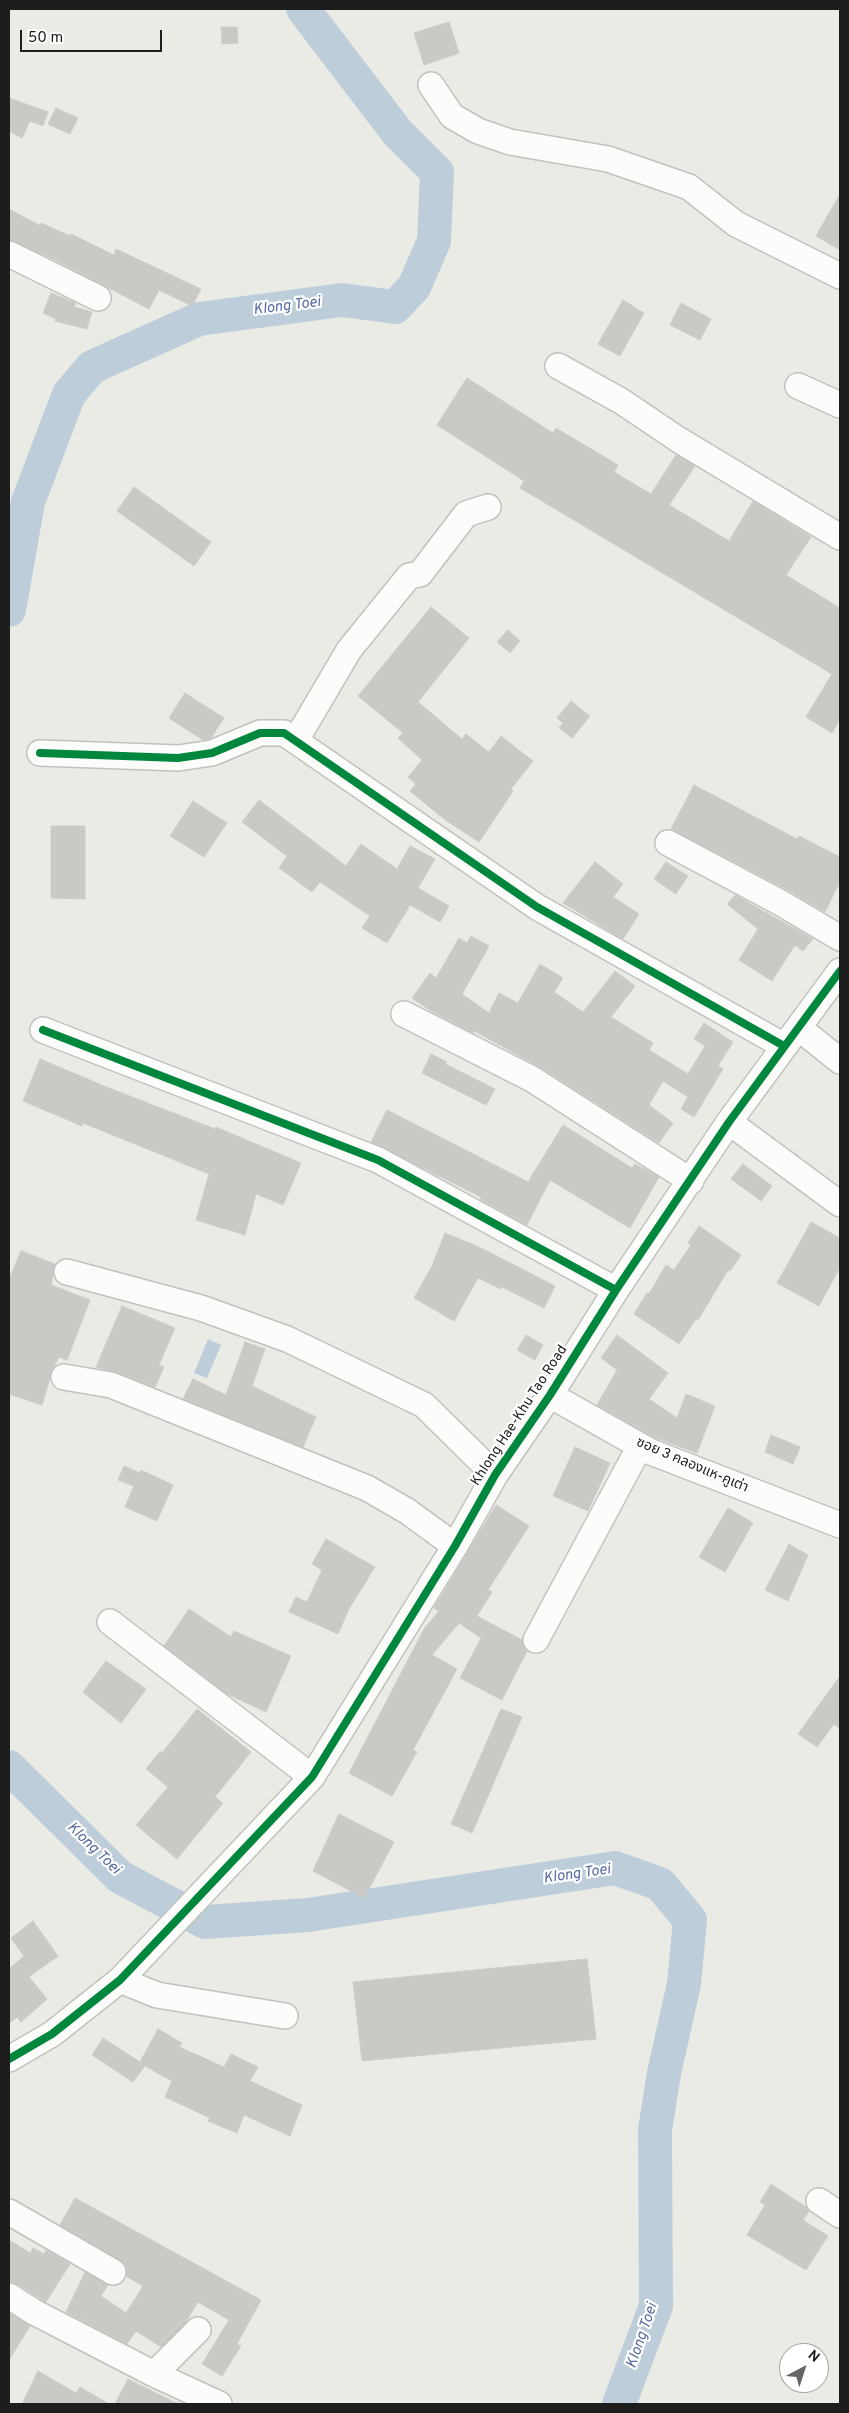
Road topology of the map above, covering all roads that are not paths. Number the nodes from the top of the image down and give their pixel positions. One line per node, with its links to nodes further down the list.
1 (431, 85): 3 (street)
2 (9, 254): 4 (street)
3 (840, 276)
4 (98, 298)
5 (558, 366): 9 (street)
6 (798, 386): 7 (street)
7 (840, 405)
8 (488, 507): 10 (street)
9 (840, 537)
10 (296, 740): 11 (street); 17 (street)
11 (40, 753)
12 (668, 843): 13 (street)
13 (840, 938)
14 (840, 971): 17 (street, Khlong Hae-Khu Tao Road)
15 (404, 1014): 20 (street)
16 (43, 1030): 23 (street)
17 (792, 1037): 18 (street); 19 (street, Khlong Hae-Khu Tao Road)
18 (840, 1062)
19 (729, 1122): 20 (street, Khlong Hae-Khu Tao Road); 21 (street)
20 (691, 1181): 23 (street, Khlong Hae-Khu Tao Road)
21 (840, 1204)
22 (67, 1272): 27 (street)
23 (616, 1290): 25 (street, Khlong Hae-Khu Tao Road)
24 (64, 1377): 29 (street)
25 (550, 1395): 26 (street, ซอย 3 คลองแห-คูเต่า); 27 (street, Khlong Hae-Khu Tao Road)
26 (640, 1446): 28 (street, ซอย 3 คลองแห-คูเต่า); 31 (street)
27 (495, 1475): 29 (street, Khlong Hae-Khu Tao Road)
28 (840, 1525)
29 (455, 1546): 32 (street, Khlong Hae-Khu Tao Road)
30 (110, 1622): 32 (street)
31 (536, 1640)
32 (312, 1777): 33 (street, Khlong Hae-Khu Tao Road)
33 (120, 1980): 34 (street); 35 (street, Khlong Hae-Khu Tao Road)
34 (285, 2016)
35 (9, 2059)
36 (819, 2201): 38 (street)
37 (9, 2212): 39 (street)
38 (840, 2215)
39 (113, 2272)
40 (9, 2296): 42 (street)
41 (198, 2330): 42 (street)
42 (154, 2374): 43 (street)
43 (219, 2404)

